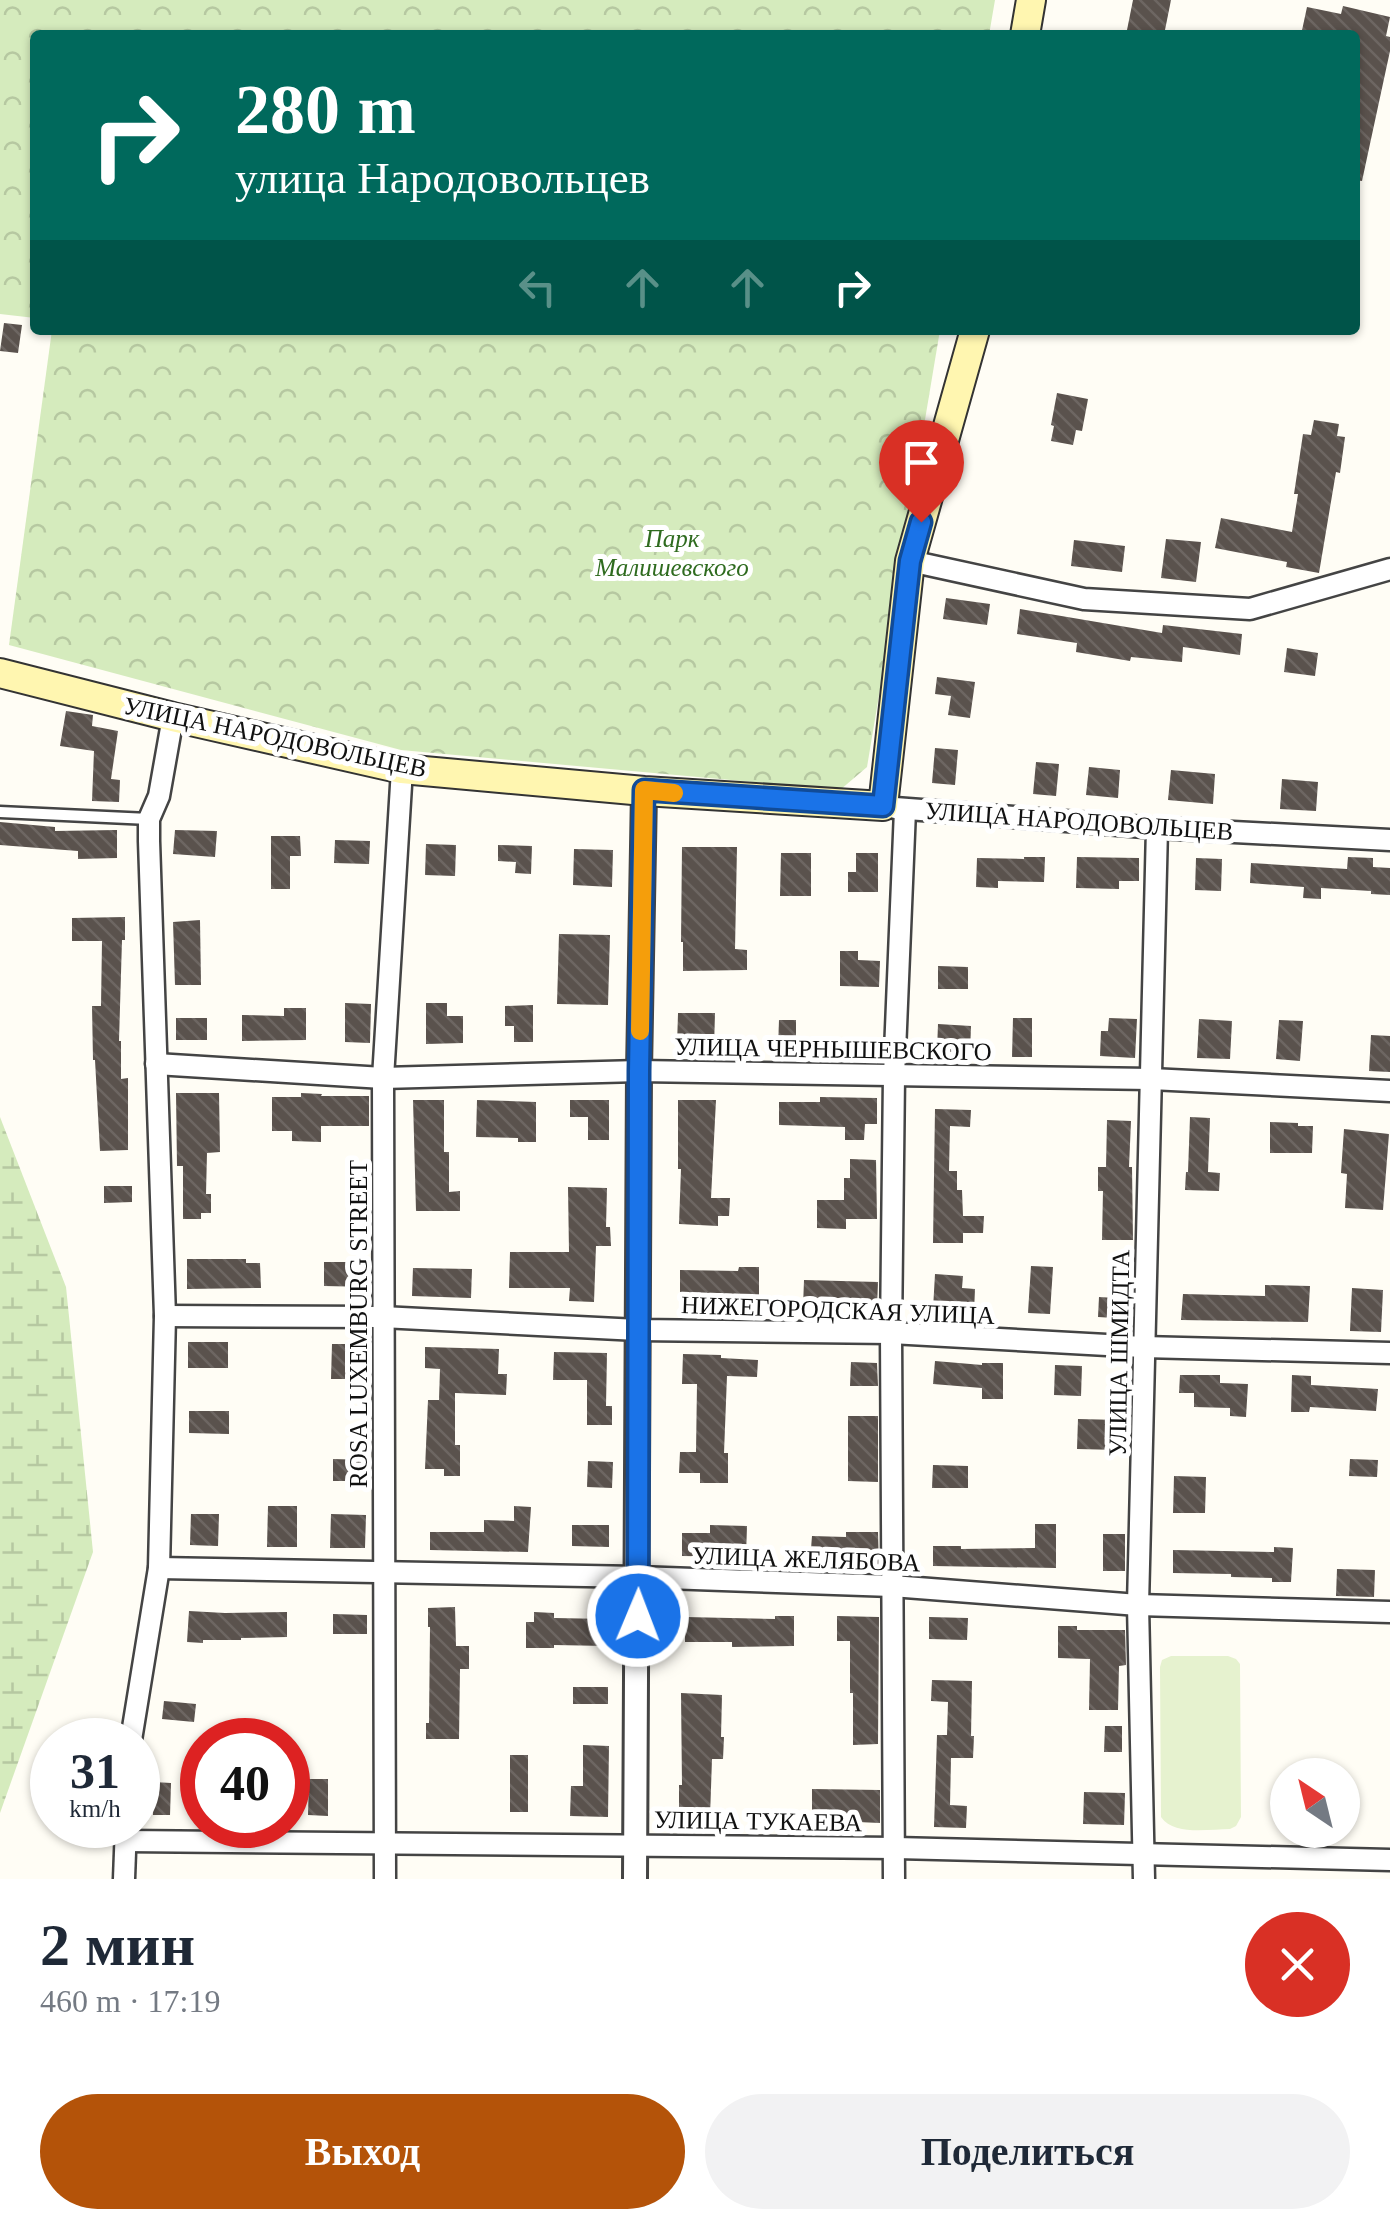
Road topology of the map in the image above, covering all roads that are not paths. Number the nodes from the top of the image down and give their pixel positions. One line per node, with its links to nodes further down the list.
1 (1031, 0): 2 (main road)
2 (1026, 30)
3 (974, 335): 4 (main road)
4 (910, 561): 5 (street); 10 (main road)
5 (1390, 569)
6 (0, 673): 7 (main road, УЛИЦА НАРОДОВОЛЬЦЕВ)
7 (173, 717): 8 (main road, УЛИЦА НАРОДОВОЛЬЦЕВ); 12 (street)
8 (402, 769): 9 (main road, УЛИЦА НАРОДОВОЛЬЦЕВ); 18 (street, ROSA LUXEMBURG STREET)
9 (644, 790): 10 (main road, УЛИЦА НАРОДОВОЛЬЦЕВ); 16 (street)
10 (894, 808): 13 (street, УЛИЦА НАРОДОВОЛЬЦЕВ); 17 (street)
11 (0, 812): 12 (lane)
12 (149, 819): 15 (street)
13 (1157, 828): 14 (street, УЛИЦА НАРОДОВОЛЬЦЕВ); 19 (street, УЛИЦА ШМИДТА)
14 (1390, 840)
15 (156, 1064): 18 (street, УЛИЦА ЧЕРНЫШЕВСКОГО); 21 (street)
16 (639, 1071): 17 (street, УЛИЦА ЧЕРНЫШЕВСКОГО); 18 (street, УЛИЦА ЧЕРНЫШЕВСКОГО); 23 (street)
17 (894, 1076): 19 (street, УЛИЦА ЧЕРНЫШЕВСКОГО); 24 (street)
18 (383, 1078): 22 (street, ROSA LUXEMBURG STREET)
19 (1151, 1079): 20 (street, УЛИЦА ЧЕРНЫШЕВСКОГО); 25 (street, УЛИЦА ШМИДТА)
20 (1390, 1091)
21 (164, 1316): 22 (street, НИЖЕГОРОДСКАЯ УЛИЦА); 27 (street)
22 (382, 1318): 23 (street, НИЖЕГОРОДСКАЯ УЛИЦА); 28 (street, ROSA LUXEMBURG STREET)
23 (638, 1330): 24 (street, НИЖЕГОРОДСКАЯ УЛИЦА); 29 (street)
24 (891, 1333): 25 (street, НИЖЕГОРОДСКАЯ УЛИЦА); 30 (street)
25 (1143, 1347): 26 (street, НИЖЕГОРОДСКАЯ УЛИЦА); 31 (street, УЛИЦА ШМИДТА)
26 (1390, 1353)
27 (158, 1568): 28 (street, УЛИЦА ЖЕЛЯБОВА); 33 (street)
28 (384, 1574): 29 (street, УЛИЦА ЖЕЛЯБОВА); 35 (street, ROSA LUXEMBURG STREET)
29 (638, 1577): 30 (street, УЛИЦА ЖЕЛЯБОВА); 36 (street)
30 (892, 1586): 31 (street, УЛИЦА ЖЕЛЯБОВА); 38 (street)
31 (1138, 1604): 32 (street, УЛИЦА ЖЕЛЯБОВА); 39 (street, УЛИЦА ШМИДТА)
32 (1390, 1612)
33 (134, 1718)
34 (160, 1834): 35 (street, УЛИЦА ТУКАЕВА)
35 (384, 1844): 36 (street, УЛИЦА ТУКАЕВА); 42 (street, ROSA LUXEMBURG STREET)
36 (636, 1845): 38 (street, УЛИЦА ТУКАЕВА); 43 (street)
37 (125, 1848): 41 (street)
38 (896, 1848): 39 (street, УЛИЦА ТУКАЕВА); 44 (street)
39 (1144, 1855): 40 (street, УЛИЦА ТУКАЕВА); 45 (street, УЛИЦА ШМИДТА)
40 (1390, 1860)
41 (124, 1879)
42 (384, 1879)
43 (635, 1879)
44 (894, 1879)
45 (1144, 1879)

